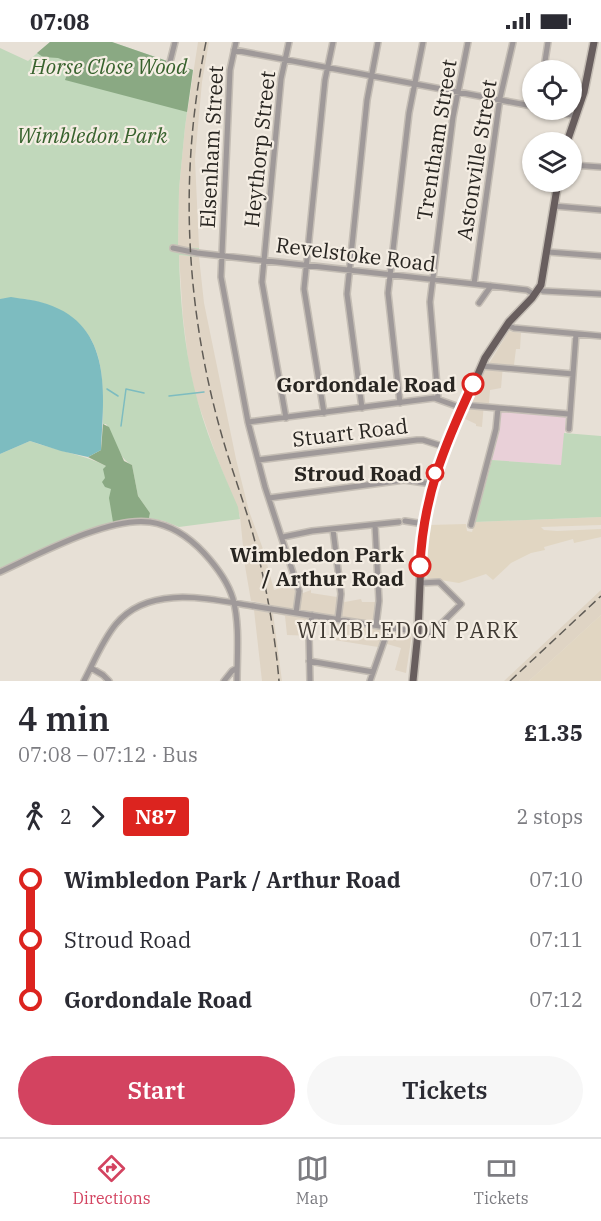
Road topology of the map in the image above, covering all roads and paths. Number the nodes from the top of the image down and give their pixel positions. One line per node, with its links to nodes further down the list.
1 (175, 42): 14 (street)
2 (236, 42): 11 (street, Elsenham Street)
3 (289, 42): 12 (street, Heythorp Street)
4 (333, 42): 15 (street)
5 (378, 42): 16 (street)
6 (423, 42): 17 (street)
7 (468, 42): 18 (street, Trentham Street)
8 (513, 42): 21 (street, Astonville Street)
9 (548, 42): 13 (street)
10 (594, 42): 19 (main road)
11 (234, 50): 12 (street); 30 (street, Elsenham Street)
12 (285, 59): 15 (street); 32 (street, Heythorp Street)
13 (545, 60)
14 (170, 62)
15 (328, 67): 16 (street); 33 (street)
16 (371, 76): 17 (street); 34 (street)
17 (414, 84): 18 (street); 35 (street)
18 (457, 92): 21 (street); 36 (street, Trentham Street)
19 (584, 92): 20 (main road)
20 (582, 98)
21 (500, 100): 22 (street); 37 (street, Astonville Street)
22 (522, 104)
23 (582, 166): 24 (street)
24 (601, 167)
25 (556, 192): 26 (main road)
26 (554, 206): 27 (street); 29 (main road)
27 (601, 210)
28 (173, 248): 30 (street, Revelstoke Road)
29 (548, 252): 31 (street); 39 (main road)
30 (223, 255): 32 (street, Revelstoke Road); 55 (street, Elsenham Street)
31 (601, 256)
32 (265, 259): 33 (street, Revelstoke Road); 54 (street, Heythorp Street)
33 (307, 264): 34 (street, Revelstoke Road); 52 (street)
34 (349, 269): 35 (street, Revelstoke Road); 50 (street)
35 (390, 274): 36 (street, Revelstoke Road); 48 (street)
36 (432, 279): 37 (street, Revelstoke Road); 47 (street, Trentham Street)
37 (474, 284): 38 (street, Revelstoke Road)
38 (491, 286): 39 (street, Revelstoke Road); 41 (street)
39 (537, 292): 40 (street, Revelstoke Road); 42 (main road)
40 (601, 294)
41 (479, 303)
42 (507, 325): 43 (street); 45 (main road)
43 (576, 334): 44 (street); 46 (street)
44 (601, 336)
45 (481, 366): 46 (street); 49 (main road)
46 (573, 374): 53 (street)
47 (438, 399): 48 (street); 49 (street)
48 (400, 403): 50 (street)
49 (463, 407): 51 (street); 57 (main road)
50 (362, 408): 52 (street)
51 (498, 408): 53 (street); 63 (street)
52 (324, 413): 54 (street)
53 (569, 414): 56 (street)
54 (286, 418): 55 (street)
55 (248, 422): 58 (street, Elsenham Street)
56 (569, 429)
57 (445, 447): 58 (street, Stuart Road); 59 (main road)
58 (258, 460): 60 (street, Elsenham Street)
59 (432, 484): 60 (street); 61 (main road)
60 (269, 498): 65 (street, Elsenham Street)
61 (424, 524): 62 (street); 67 (main road)
62 (375, 525): 64 (street); 72 (street)
63 (471, 525)
64 (333, 530): 65 (street); 71 (street)
65 (283, 537): 69 (street, Elsenham Street)
66 (0, 572): 68 (street)
67 (420, 583): 74 (main road); 75 (street)
68 (234, 603): 69 (street, bridge); 77 (street); 78 (street)
69 (296, 613): 70 (street)
70 (312, 615): 71 (street); 76 (street)
71 (338, 619): 72 (street)
72 (376, 625): 73 (street)
73 (389, 627): 74 (street); 79 (street)
74 (418, 632): 86 (main road)
75 (430, 633)
76 (309, 661): 79 (street); 84 (street)
77 (91, 668): 80 (street); 81 (street)
78 (237, 668): 82 (street); 83 (street)
79 (373, 672): 85 (street)
80 (84, 681)
81 (109, 681)
82 (224, 681)
83 (237, 681)
84 (310, 681)
85 (370, 681)
86 (413, 681)

